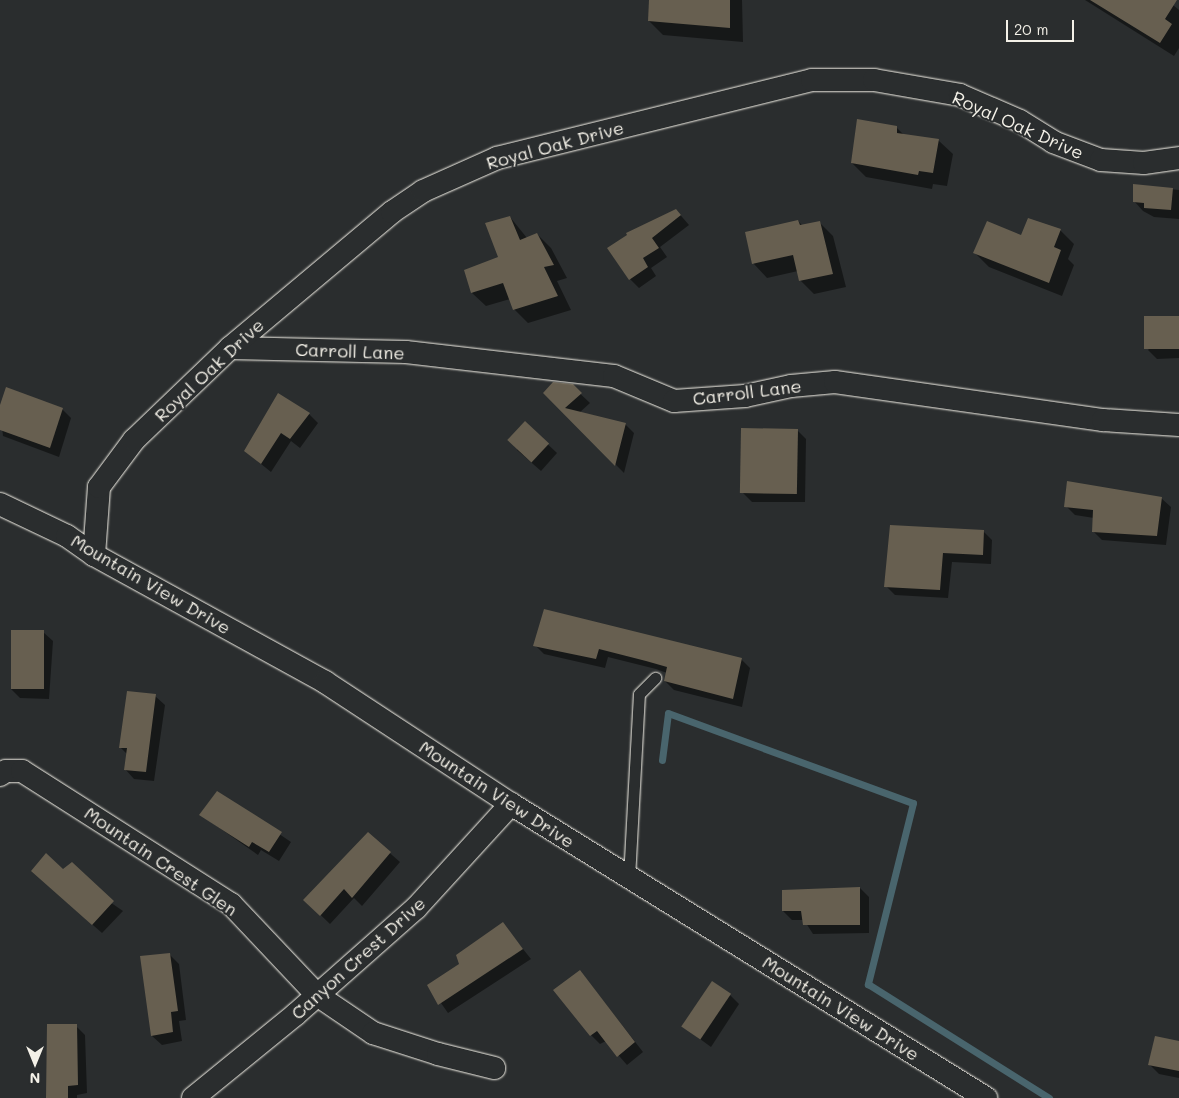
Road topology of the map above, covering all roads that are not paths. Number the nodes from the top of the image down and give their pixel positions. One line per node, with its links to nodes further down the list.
1 (1179, 158): 2 (street, Royal Oak Drive)
2 (230, 348): 3 (street, Carroll Lane); 5 (street, Royal Oak Drive)
3 (1179, 424)
4 (0, 504): 5 (street, Mountain View Drive)
5 (94, 555): 8 (street, Mountain View Drive)
6 (655, 678): 9 (lane)
7 (0, 775): 10 (street, Mountain Crest Glen)
8 (511, 804): 9 (street, Mountain View Drive); 10 (street, Canyon Crest Drive)
9 (630, 878): 13 (street, Mountain View Drive)
10 (317, 995): 11 (street, Mountain Crest Glen); 12 (street, Canyon Crest Drive)
11 (494, 1068)
12 (193, 1098)
13 (986, 1098)

